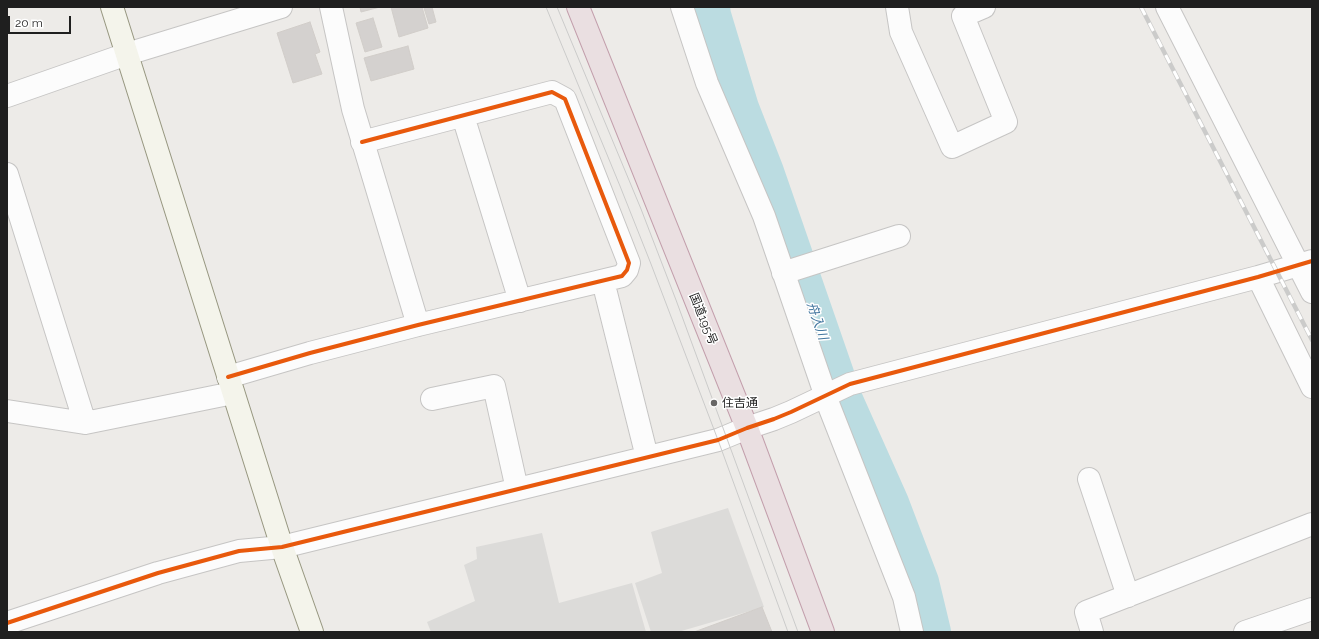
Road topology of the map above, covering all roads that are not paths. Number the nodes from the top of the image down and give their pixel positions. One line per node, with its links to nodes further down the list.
1 (112, 7): 9 (street)
2 (281, 7): 9 (street)
3 (331, 7): 12 (street)
4 (578, 7): 29 (highway, 国道195号)
5 (897, 7): 6 (street)
6 (984, 7)
7 (1167, 7): 16 (street)
8 (688, 8): 17 (street)
9 (127, 54): 10 (street); 23 (street)
10 (7, 96)
11 (463, 116): 12 (street); 21 (street); 21 (street)
12 (362, 142): 22 (street)
13 (7, 174): 14 (street)
14 (12, 208): 28 (street)
15 (899, 236): 17 (street)
16 (1305, 263): 18 (street); 19 (street)
17 (783, 273): 25 (street)
18 (1258, 277): 24 (street); 25 (street)
19 (1312, 292)
20 (606, 293): 30 (street)
21 (520, 301): 22 (street)
22 (418, 325): 23 (street)
23 (231, 385): 28 (street); 34 (street)
24 (1312, 387)
25 (828, 395): 29 (street); 40 (street)
26 (432, 399): 32 (street)
27 (7, 411): 28 (street)
28 (85, 423)
29 (747, 428): 30 (street); 39 (highway, 国道195号)
30 (647, 457): 32 (street)
31 (1089, 479): 35 (street)
32 (517, 489): 34 (street)
33 (1312, 524): 35 (street)
34 (282, 547): 37 (street); 38 (street)
35 (1128, 596): 41 (street)
36 (1312, 609): 42 (street)
37 (7, 623)
38 (312, 632)
39 (823, 632)
40 (912, 632)
41 (1092, 632)
42 (1245, 632)

